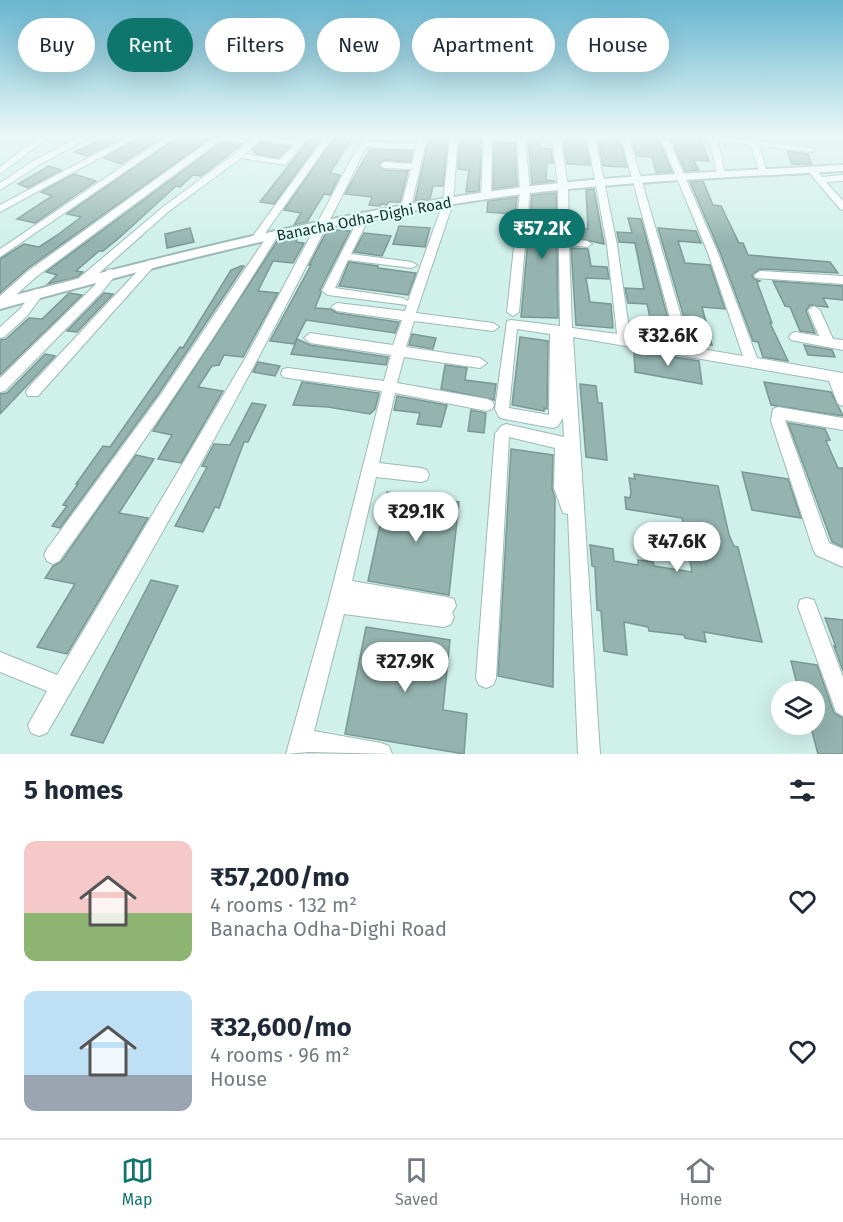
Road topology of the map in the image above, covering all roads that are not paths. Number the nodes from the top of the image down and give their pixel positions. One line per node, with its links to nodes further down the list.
1 (25, 172): 25 (street)
2 (68, 172): 29 (street)
3 (120, 172): 40 (street)
4 (176, 172): 50 (street)
5 (216, 172): 47 (street)
6 (303, 172): 37 (street)
7 (349, 172): 35 (street)
8 (415, 172): 33 (street)
9 (451, 172): 30 (street)
10 (487, 172): 28 (street)
11 (524, 172): 26 (street)
12 (561, 172): 24 (street)
13 (597, 172): 23 (street)
14 (637, 172): 21 (street)
15 (680, 172): 19 (street)
16 (760, 172): 18 (street, Banacha Odha-Dighi Road)
17 (813, 172): 22 (street)
18 (721, 174): 19 (street, Banacha Odha-Dighi Road)
19 (681, 175): 21 (street, Banacha Odha-Dighi Road); 65 (street)
20 (843, 178): 22 (street)
21 (639, 179): 23 (street, Banacha Odha-Dighi Road); 63 (street)
22 (819, 180): 31 (street)
23 (599, 182): 24 (street, Banacha Odha-Dighi Road); 60 (street)
24 (563, 186): 26 (street, Banacha Odha-Dighi Road); 38 (street)
25 (0, 187)
26 (525, 191): 28 (street, Banacha Odha-Dighi Road); 53 (street)
27 (0, 194): 29 (street)
28 (486, 196): 30 (street, Banacha Odha-Dighi Road)
29 (16, 200): 32 (street)
30 (448, 203): 33 (street, Banacha Odha-Dighi Road); 54 (street)
31 (843, 207)
32 (0, 209)
33 (405, 211): 34 (street, Banacha Odha-Dighi Road)
34 (364, 218): 35 (street, Banacha Odha-Dighi Road); 41 (street)
35 (324, 225): 36 (street, Banacha Odha-Dighi Road); 85 (street)
36 (272, 237): 37 (street, Banacha Odha-Dighi Road); 78 (street)
37 (255, 240): 42 (street, Banacha Odha-Dighi Road)
38 (564, 241): 39 (street); 56 (street)
39 (587, 244)
40 (0, 254)
41 (344, 256): 43 (street); 49 (street)
42 (151, 263): 44 (street, Banacha Odha-Dighi Road); 71 (street)
43 (412, 265)
44 (111, 273): 47 (street, Banacha Odha-Dighi Road); 69 (street)
45 (760, 275): 46 (street)
46 (843, 280)
47 (83, 281): 48 (street, Banacha Odha-Dighi Road)
48 (38, 293): 50 (street, Banacha Odha-Dighi Road); 57 (street)
49 (404, 302)
50 (0, 303)
51 (337, 307): 54 (street)
52 (814, 310): 61 (street)
53 (513, 312)
54 (408, 317): 55 (street); 64 (street)
55 (493, 327)
56 (561, 332): 56 (street); 60 (street); 77 (street)
57 (0, 334)
58 (310, 338): 64 (street)
59 (795, 338): 61 (street)
60 (624, 340): 63 (street)
61 (828, 342): 62 (street)
62 (843, 345)
63 (685, 350): 65 (street)
64 (398, 351): 66 (street); 70 (street)
65 (752, 362): 68 (street)
66 (480, 363)
67 (288, 373): 70 (street)
68 (838, 377): 72 (street)
69 (0, 387)
70 (390, 387): 73 (street); 75 (street)
71 (33, 392)
72 (843, 400)
73 (487, 405)
74 (843, 424): 79 (street)
75 (370, 469): 76 (street); 80 (street)
76 (421, 475)
77 (576, 509): 84 (street); 90 (street)
78 (53, 555)
79 (843, 558)
80 (339, 597): 82 (street); 88 (street)
81 (807, 608): 86 (street)
82 (445, 611)
83 (0, 662): 85 (street)
84 (486, 678)
85 (62, 687): 87 (street)
86 (843, 705)
87 (39, 725)
88 (299, 747): 89 (street)
89 (381, 754)
90 (589, 754)

